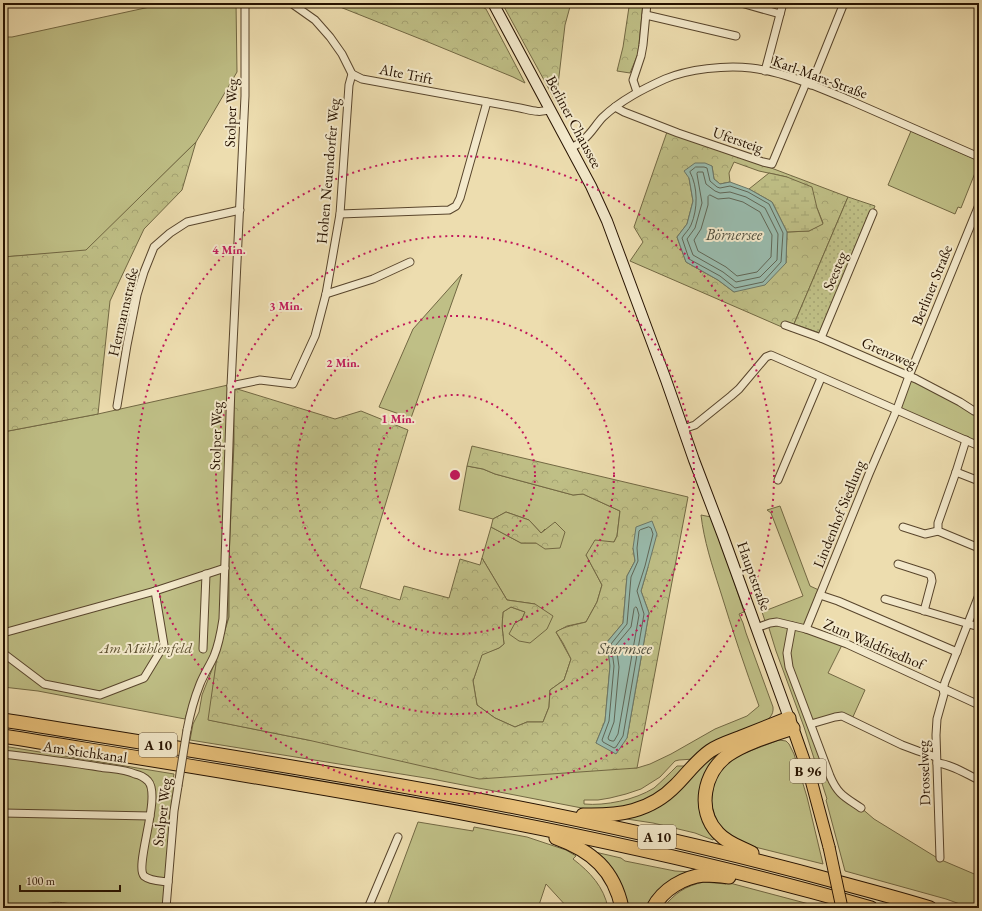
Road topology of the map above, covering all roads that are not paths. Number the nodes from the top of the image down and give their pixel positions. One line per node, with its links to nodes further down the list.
1 (245, 3): 21 (street, Stolper Weg)
2 (291, 3): 12 (street)
3 (493, 3): 17 (main road, Berliner Chaussee)
4 (647, 3): 9 (street)
5 (741, 3): 8 (street)
6 (783, 3): 8 (street)
7 (844, 3): 13 (street)
8 (780, 14): 11 (street)
9 (646, 15): 10 (street); 14 (street)
10 (736, 36)
11 (765, 71): 13 (street, Karl-Marx-Straße); 14 (street, Karl-Marx-Straße)
12 (352, 74): 15 (street, Alte Trift); 23 (street, Hohen Neuendorfer Weg)
13 (809, 84): 16 (street, Ufersteig); 19 (street, Karl-Marx-Straße)
14 (637, 92): 16 (street, Karl-Marx-Straße)
15 (487, 102): 17 (street, Alte Trift); 23 (street)
16 (615, 107): 18 (street, Karl-Marx-Straße)
17 (550, 109): 18 (main road, Berliner Chaussee)
18 (570, 148): 24 (main road, Berliner Chaussee)
19 (979, 157)
20 (979, 205): 29 (street, Berliner Straße)
21 (240, 210): 31 (street, Stolper Weg); 32 (street, Hermannstraße)
22 (874, 213): 28 (street, Seesteg)
23 (340, 214): 26 (street, Hohen Neuendorfer Weg)
24 (621, 258): 35 (main road, Hauptstraße)
25 (410, 262): 26 (street)
26 (326, 294): 31 (street, Hohen Neuendorfer Weg)
27 (785, 325): 28 (street, Grenzweg)
28 (821, 338): 29 (street, Grenzweg)
29 (909, 376): 33 (street, Lindenhof Siedlung); 34 (street, Grenzweg)
30 (821, 378): 33 (street); 35 (street); 39 (street)
31 (231, 386): 45 (street, Stolper Weg)
32 (117, 406)
33 (897, 409): 36 (street); 49 (street, Lindenhof Siedlung)
34 (979, 412)
35 (683, 430): 55 (main road, Hauptstraße)
36 (966, 440): 37 (street); 38 (street)
37 (979, 446)
38 (956, 472): 40 (street); 42 (street)
39 (778, 480)
40 (979, 481)
41 (903, 527): 42 (street)
42 (938, 531): 43 (street)
43 (979, 548)
44 (898, 564): 51 (street)
45 (224, 568): 46 (street); 79 (street, Stolper Weg, bridge)
46 (206, 574): 47 (street); 58 (street)
47 (155, 591): 57 (street); 60 (street)
48 (979, 595): 52 (street, Drosselweg)
49 (820, 596): 56 (street, Lindenhof Siedlung); 59 (street, Zum Waldfriedhof)
50 (885, 600): 51 (street)
51 (924, 611): 52 (street)
52 (968, 623): 54 (street); 59 (street, Drosselweg)
53 (792, 626): 55 (street, Zum Waldfriedhof); 56 (street, Zum Waldfriedhof); 65 (street)
54 (979, 627)
55 (756, 628): 64 (main road, Hauptstraße)
56 (806, 629): 61 (street, Zum Waldfriedhof)
57 (3, 633)
58 (203, 649)
59 (957, 652): 61 (street, Drosselweg)
60 (3, 653)
61 (943, 688): 62 (street, Zum Waldfriedhof); 68 (street, Drosselweg)
62 (979, 705)
63 (3, 720): 71 (highway, A 10)
64 (791, 723): 71 (highway); 77 (highway); 84 (main road, Hauptstraße / B 96, bridge)
65 (811, 724): 68 (street); 70 (street)
66 (3, 736): 74 (highway, A 10)
67 (3, 754): 73 (street, Am Stichkanal)
68 (937, 760): 69 (street); 76 (street, Drosselweg)
69 (979, 780)
70 (861, 808)
71 (526, 809): 77 (highway, A 10)
72 (3, 813): 73 (street)
73 (150, 816): 79 (street, Am Stichkanal)
74 (515, 823): 78 (highway, A 10); 82 (highway)
75 (398, 837): 81 (street)
76 (940, 858)
77 (786, 868): 86 (highway, A 10)
78 (773, 881): 83 (highway); 85 (highway, A 10)
79 (168, 882): 80 (street, Stolper Weg)
80 (166, 908)
81 (368, 908)
82 (622, 908)
83 (653, 908)
84 (842, 908)
85 (871, 908)
86 (930, 908)

